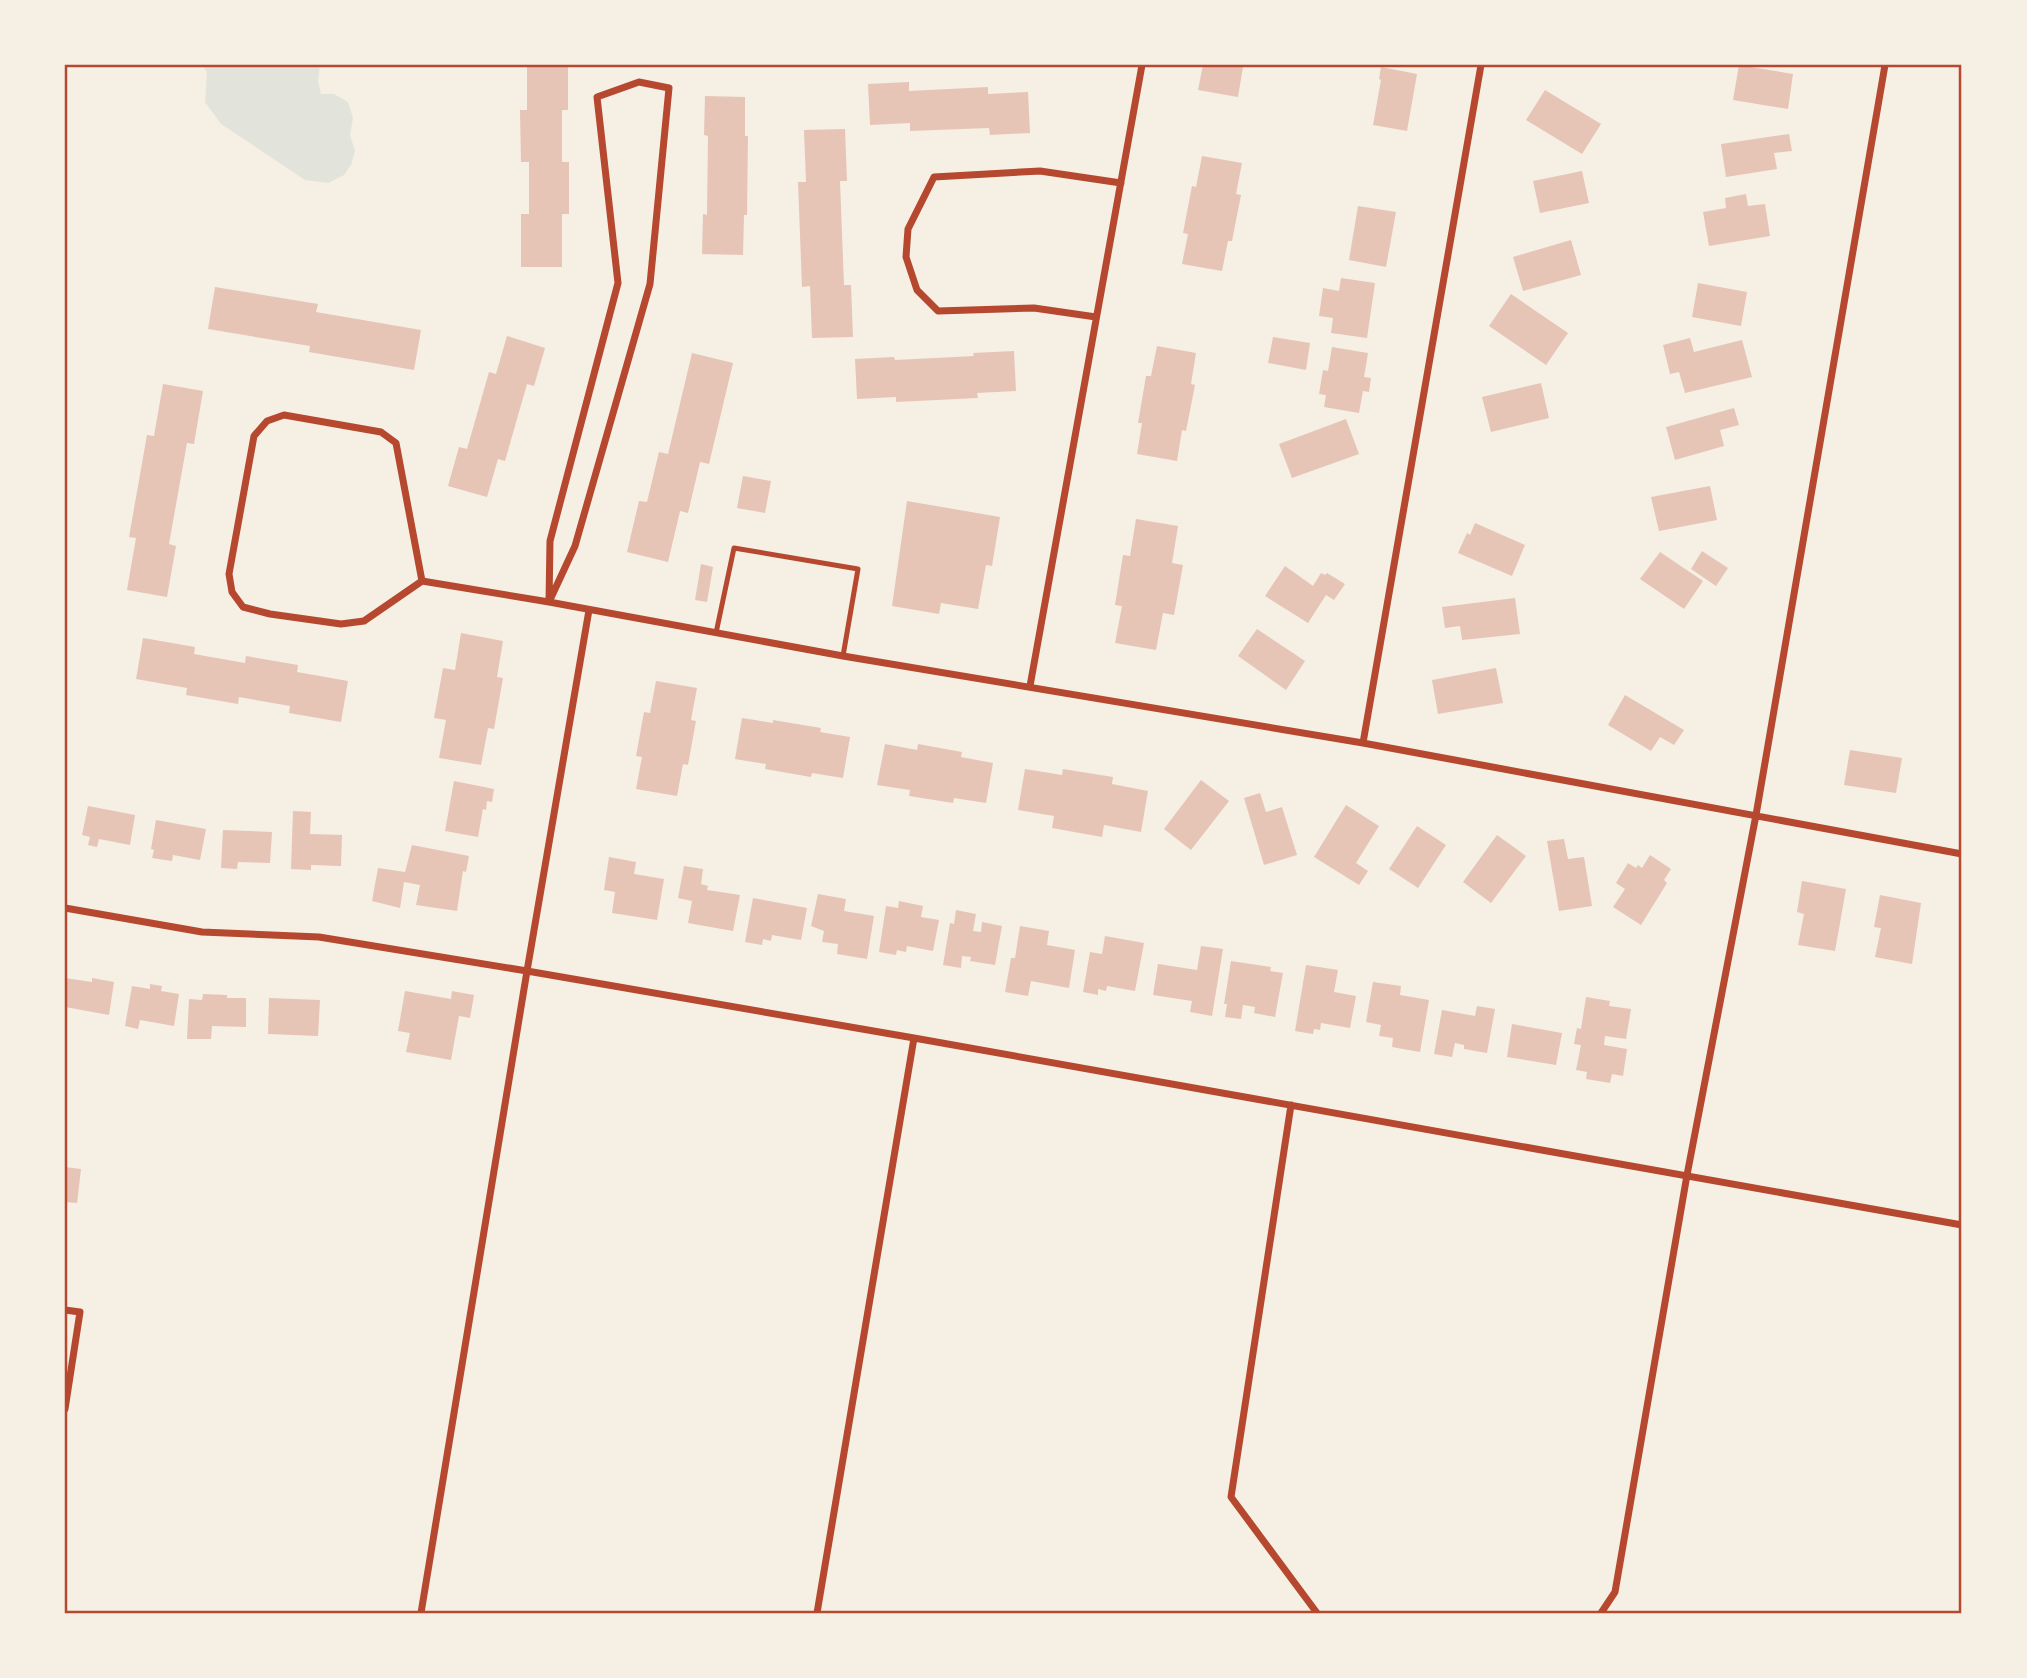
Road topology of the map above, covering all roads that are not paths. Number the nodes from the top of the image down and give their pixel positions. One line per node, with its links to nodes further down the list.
1 (1142, 65): 4 (street)
2 (1481, 65): 12 (street)
3 (1885, 65): 13 (street)
4 (1121, 183): 5 (street); 5 (street)
5 (1096, 317): 11 (street)
6 (422, 581): 6 (street); 7 (street)
7 (550, 602): 7 (street); 8 (street)
8 (589, 610): 9 (street); 16 (street)
9 (716, 633): 10 (street); 10 (lane)
10 (844, 656): 11 (street)
11 (1030, 686): 12 (street)
12 (1363, 743): 13 (street)
13 (1756, 815): 14 (street); 19 (street)
14 (1962, 854)
15 (65, 908): 16 (street)
16 (527, 971): 17 (street); 23 (street)
17 (914, 1038): 18 (street); 24 (street)
18 (1291, 1105): 19 (street); 25 (street)
19 (1687, 1175): 20 (street); 26 (street)
20 (1962, 1225)
21 (65, 1310): 22 (street)
22 (65, 1409)
23 (421, 1613)
24 (817, 1613)
25 (1317, 1613)
26 (1601, 1613)

